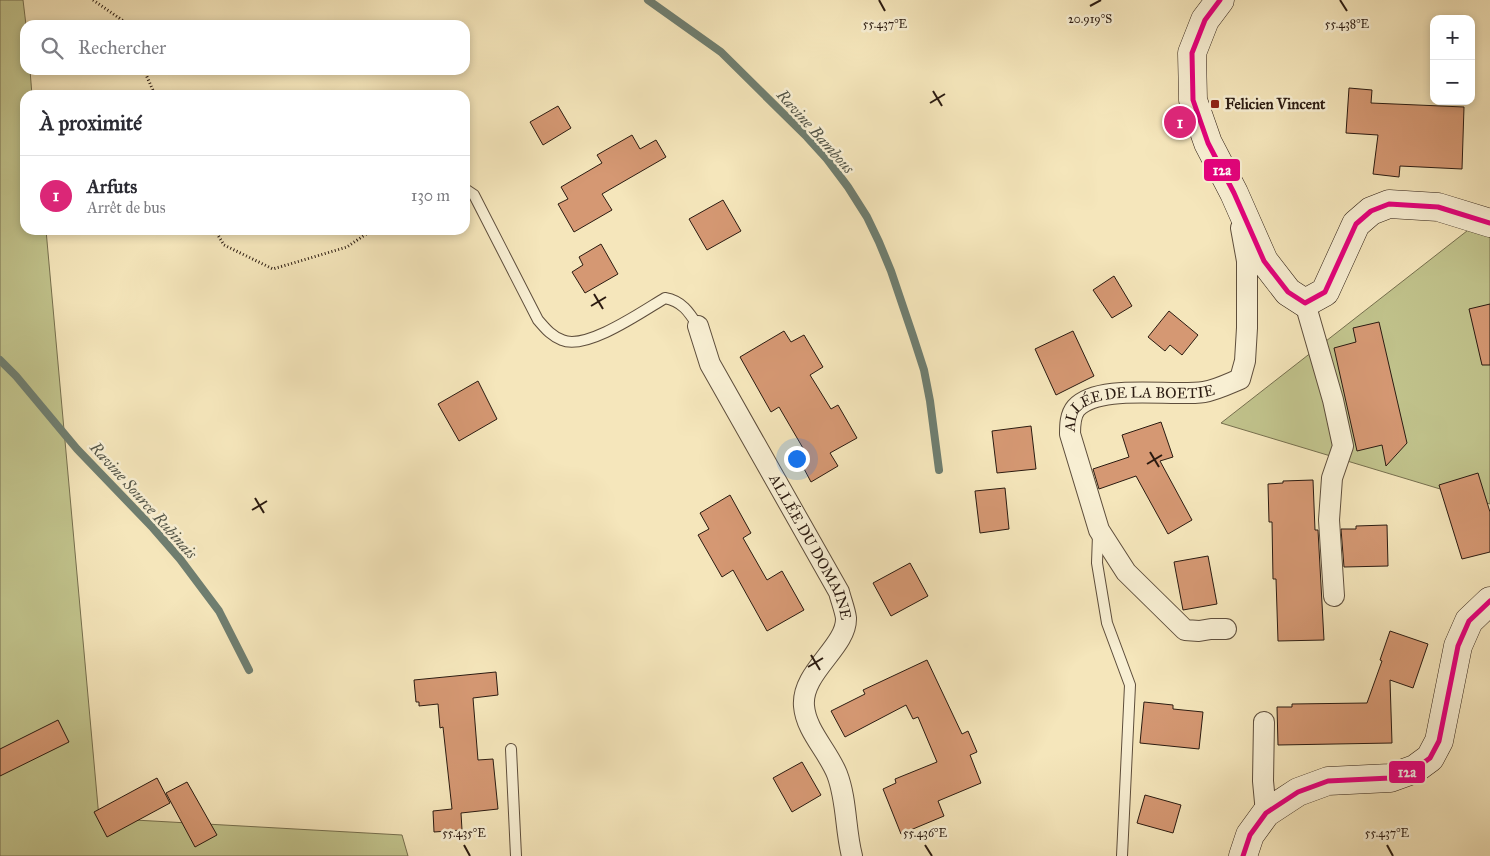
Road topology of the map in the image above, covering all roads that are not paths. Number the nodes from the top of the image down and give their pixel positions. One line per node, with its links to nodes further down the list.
1 (1220, 0): 3 (main road)
2 (470, 192): 6 (lane)
3 (1234, 192): 5 (main road); 7 (street, ALLÉE DE LA BOETIE)
4 (1490, 223): 5 (main road)
5 (1305, 303): 8 (street)
6 (698, 326): 15 (street, ALLÉE DU DOMAINE)
7 (1099, 530): 10 (street, ALLÉE DE LA BOETIE); 16 (lane)
8 (1334, 596)
9 (1490, 601): 13 (main road)
10 (1226, 629)
11 (1264, 722): 13 (street)
12 (511, 749): 14 (lane)
13 (1266, 813): 17 (main road)
14 (516, 856)
15 (852, 856)
16 (1122, 856)
17 (1243, 856)

